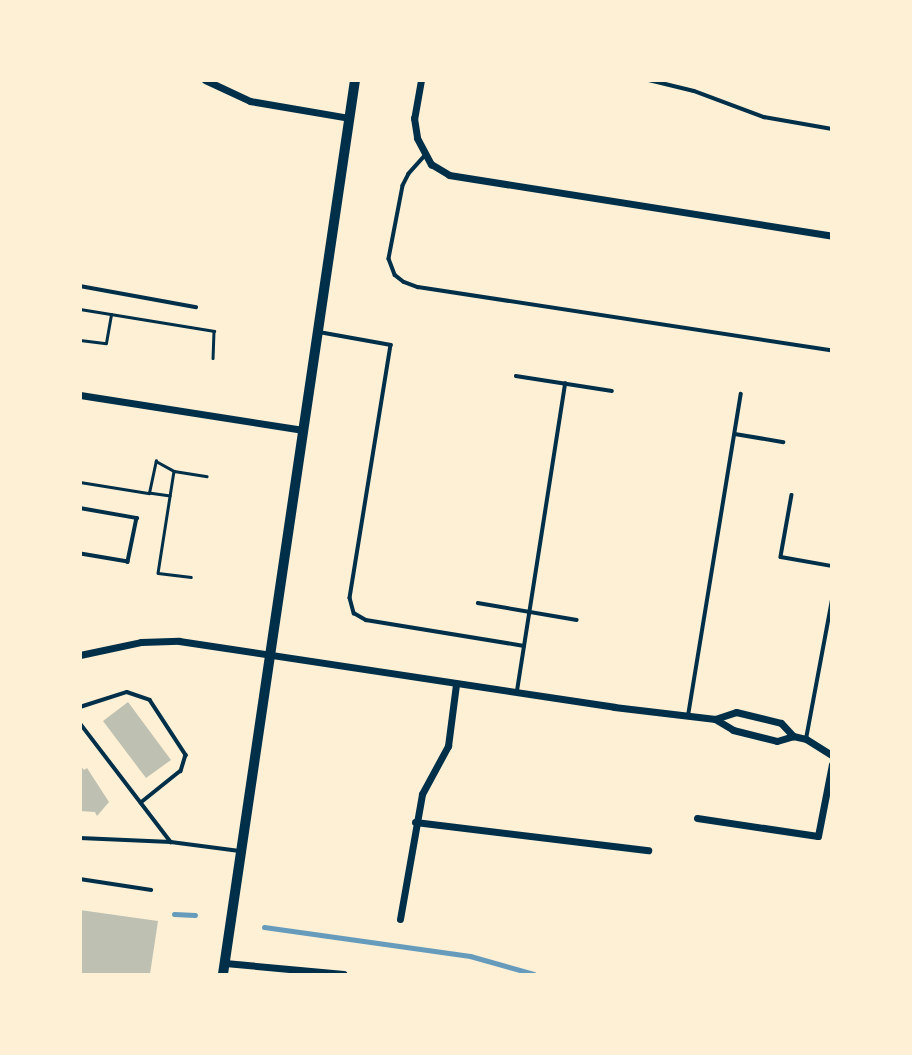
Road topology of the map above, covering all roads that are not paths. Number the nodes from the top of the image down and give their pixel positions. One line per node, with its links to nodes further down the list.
1 (205, 80): 5 (street)
2 (355, 80): 5 (main road)
3 (421, 80): 7 (street)
4 (649, 80): 6 (lane)
5 (349, 118): 11 (main road)
6 (831, 130)
7 (425, 156): 8 (street); 12 (lane)
8 (831, 236)
9 (80, 286): 10 (lane)
10 (196, 307)
11 (317, 331): 18 (main road); 29 (lane)
12 (831, 350)
13 (516, 376): 14 (lane)
14 (565, 384): 15 (lane); 27 (lane)
15 (612, 391)
16 (741, 394): 19 (lane)
17 (80, 395): 18 (street)
18 (303, 430): 31 (main road)
19 (735, 434): 20 (lane); 35 (lane)
20 (783, 442)
21 (792, 495): 24 (lane)
22 (80, 509): 23 (lane)
23 (80, 554)
24 (831, 566)
25 (831, 600): 39 (lane)
26 (478, 603): 27 (lane)
27 (529, 612): 28 (lane); 29 (lane)
28 (577, 620)
29 (524, 646): 33 (lane)
30 (80, 655): 31 (street)
31 (268, 656): 32 (street); 48 (main road)
32 (456, 684): 33 (street); 44 (street)
33 (517, 693): 35 (street)
34 (80, 707): 42 (lane)
35 (688, 716): 36 (street)
36 (715, 719): 38 (street); 38 (street)
37 (80, 723): 42 (lane)
38 (793, 736): 39 (street)
39 (806, 739): 40 (street)
40 (831, 755)
41 (831, 764): 43 (street)
42 (141, 803): 46 (lane)
43 (697, 818)
44 (415, 822): 47 (street); 51 (street)
45 (80, 838): 46 (lane)
46 (171, 842): 48 (lane)
47 (648, 850)
48 (239, 851): 52 (main road)
49 (80, 879): 50 (lane)
50 (150, 890)
51 (400, 919)
52 (225, 963): 53 (main road); 54 (street)
53 (223, 975)
54 (343, 975)

